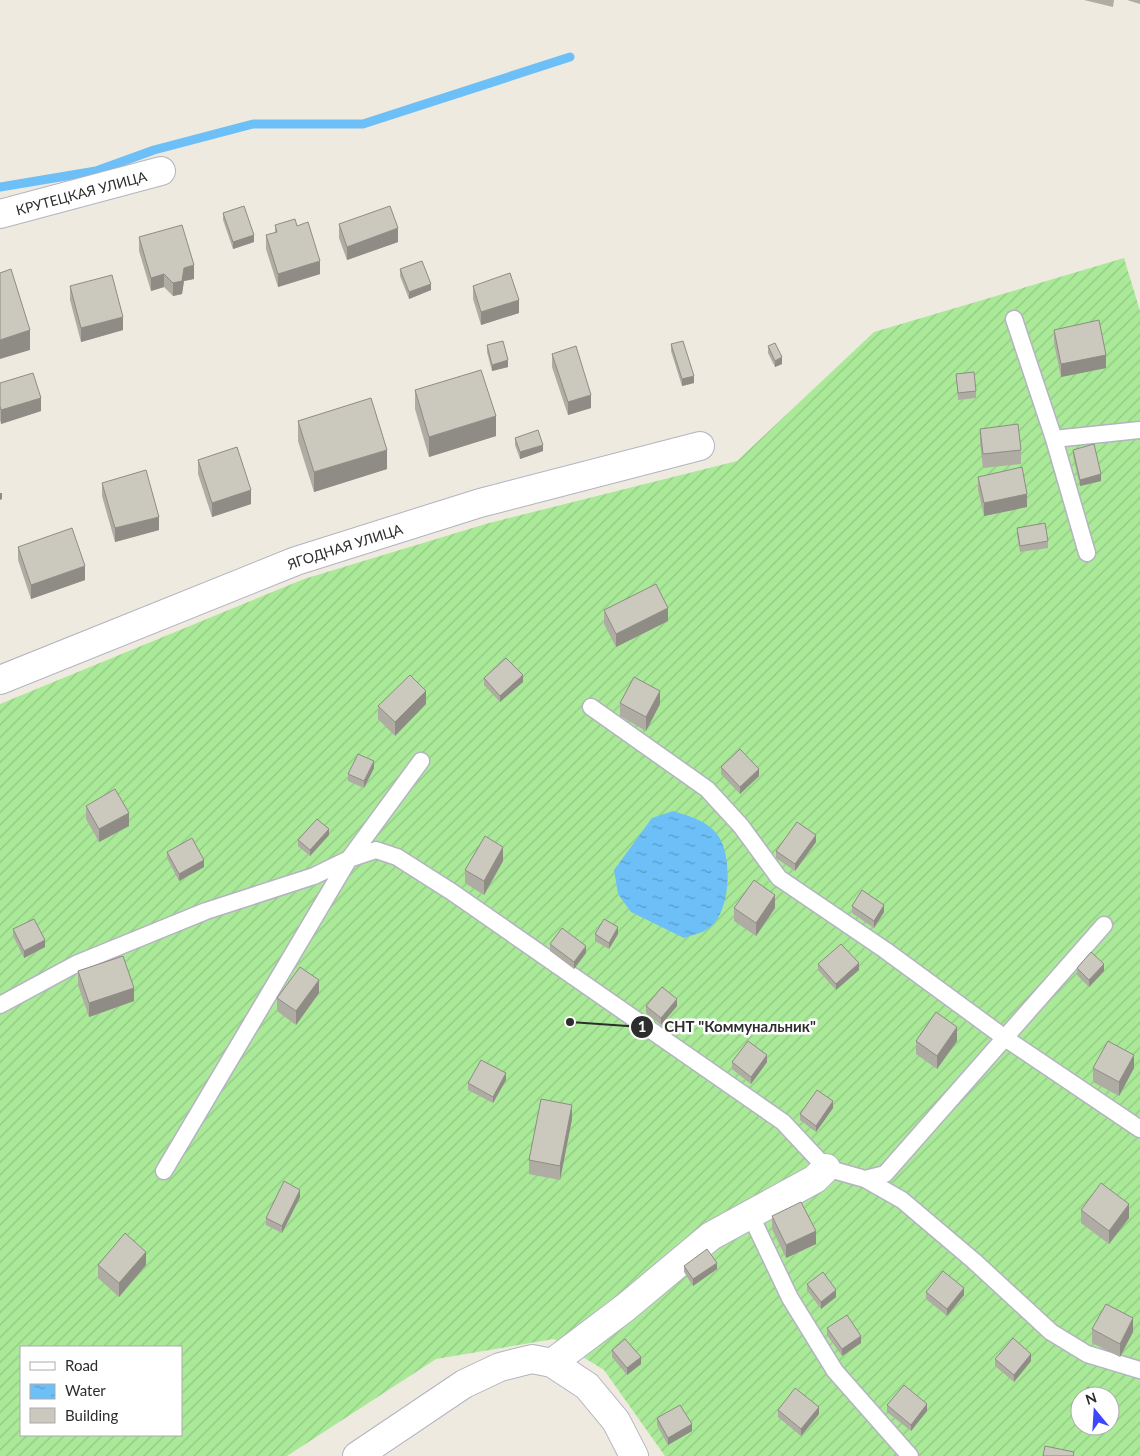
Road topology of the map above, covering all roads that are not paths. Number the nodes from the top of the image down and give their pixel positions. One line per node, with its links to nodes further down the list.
1 (161, 171): 2 (street, КРУТЕЦКАЯ УЛИЦА)
2 (0, 214)
3 (1014, 319): 5 (lane)
4 (1140, 430): 5 (lane)
5 (1054, 439): 7 (lane)
6 (700, 446): 8 (street, ЯГОДНАЯ УЛИЦА)
7 (1086, 553)
8 (0, 680)
9 (591, 707): 14 (lane)
10 (421, 761): 11 (lane)
11 (349, 859): 13 (lane); 16 (lane); 17 (lane)
12 (1104, 925): 14 (lane)
13 (0, 1005)
14 (1005, 1038): 15 (lane); 18 (lane)
15 (1140, 1129)
16 (826, 1168): 18 (lane); 19 (street)
17 (164, 1171)
18 (865, 1179): 21 (lane)
19 (750, 1214): 20 (street); 24 (lane)
20 (552, 1363): 22 (street); 23 (street)
21 (1140, 1370)
22 (357, 1456)
23 (634, 1456)
24 (910, 1456)

